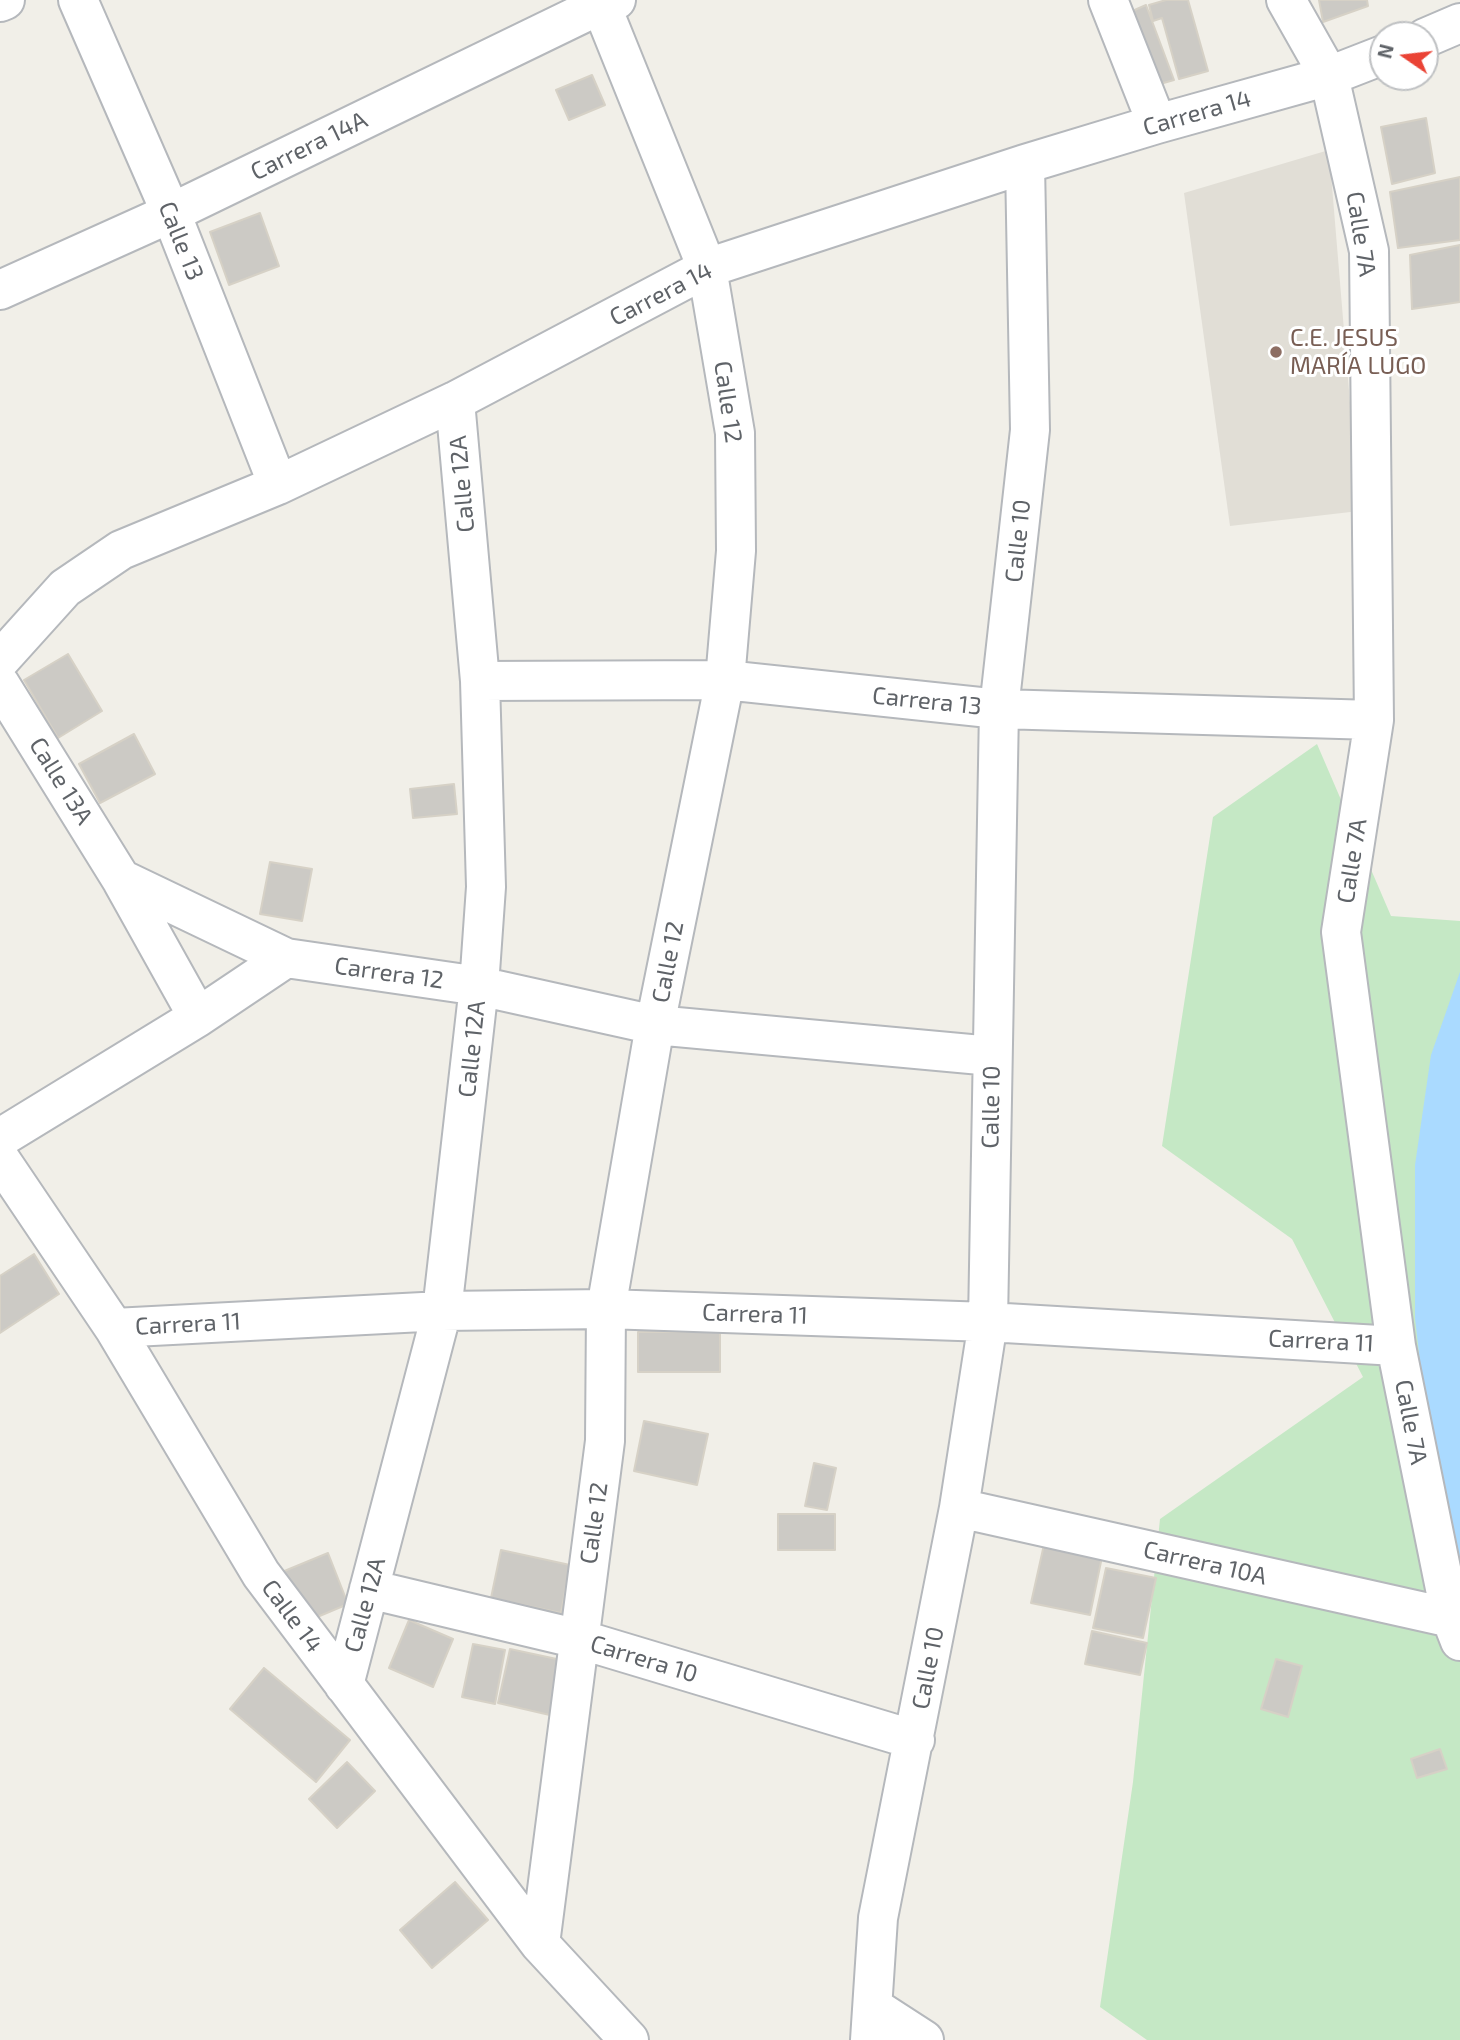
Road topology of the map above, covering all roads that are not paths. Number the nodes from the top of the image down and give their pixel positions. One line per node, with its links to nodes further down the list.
1 (5, 0): 5 (street)
2 (78, 0): 13 (street, Calle 13)
3 (1108, 0): 11 (street)
4 (1286, 0): 10 (street, Calle 7A)
5 (0, 2)
6 (605, 2): 13 (street, Carrera 14A); 14 (street, Calle 12)
7 (1460, 23): 8 (street)
8 (1439, 32)
9 (1369, 60): 10 (street, Carrera 14)
10 (1329, 76): 11 (street, Carrera 14); 23 (street, Calle 7A)
11 (1157, 124): 12 (street, Carrera 14)
12 (1025, 164): 14 (street, Carrera 14); 22 (street, Calle 10)
13 (171, 213): 15 (street, Carrera 14A); 17 (street, Calle 13)
14 (707, 268): 16 (street, Carrera 14); 19 (street, Calle 12)
15 (0, 290)
16 (454, 401): 17 (street, Carrera 14); 20 (street, Calle 12A)
17 (278, 485): 18 (street, Carrera 14)
18 (0, 660)
19 (725, 680): 20 (street, Carrera 13); 22 (street, Carrera 13); 28 (street, Calle 12)
20 (480, 681): 26 (street, Calle 12A)
21 (0, 684): 24 (street, Calle 13A)
22 (999, 709): 23 (street, Carrera 13); 29 (street, Calle 10)
23 (1374, 720): 36 (street, Calle 7A)
24 (121, 879): 25 (street); 27 (street, Calle 13A)
25 (286, 958): 26 (street, Carrera 12); 27 (street)
26 (479, 986): 28 (street, Carrera 12); 33 (street, Calle 12A)
27 (198, 1017): 30 (street)
28 (655, 1025): 29 (street, Carrera 12); 32 (street, Calle 12)
29 (992, 1056): 34 (street, Calle 10)
30 (0, 1138)
31 (0, 1159): 35 (street, Calle 14)
32 (606, 1309): 33 (street, Carrera 11); 34 (street, Carrera 11); 40 (street, Calle 12)
33 (442, 1311): 35 (street, Carrera 11); 38 (street, Calle 12A)
34 (988, 1322): 36 (street, Carrera 11); 37 (street, Calle 10)
35 (114, 1328): 41 (street, Calle 14)
36 (1396, 1346): 39 (street, Calle 7A)
37 (959, 1508): 39 (street, Carrera 10A); 42 (street, Calle 10)
38 (369, 1589): 40 (street, Carrera 10); 41 (street, Calle 12A)
39 (1456, 1629)
40 (579, 1639): 42 (street, Carrera 10); 43 (street, Calle 12)
41 (344, 1685): 43 (street, Calle 14)
42 (915, 1740): 44 (street, Calle 10)
43 (540, 1944): 45 (street, Calle 14)
44 (872, 2023): 46 (street)
45 (629, 2040)
46 (924, 2040)

